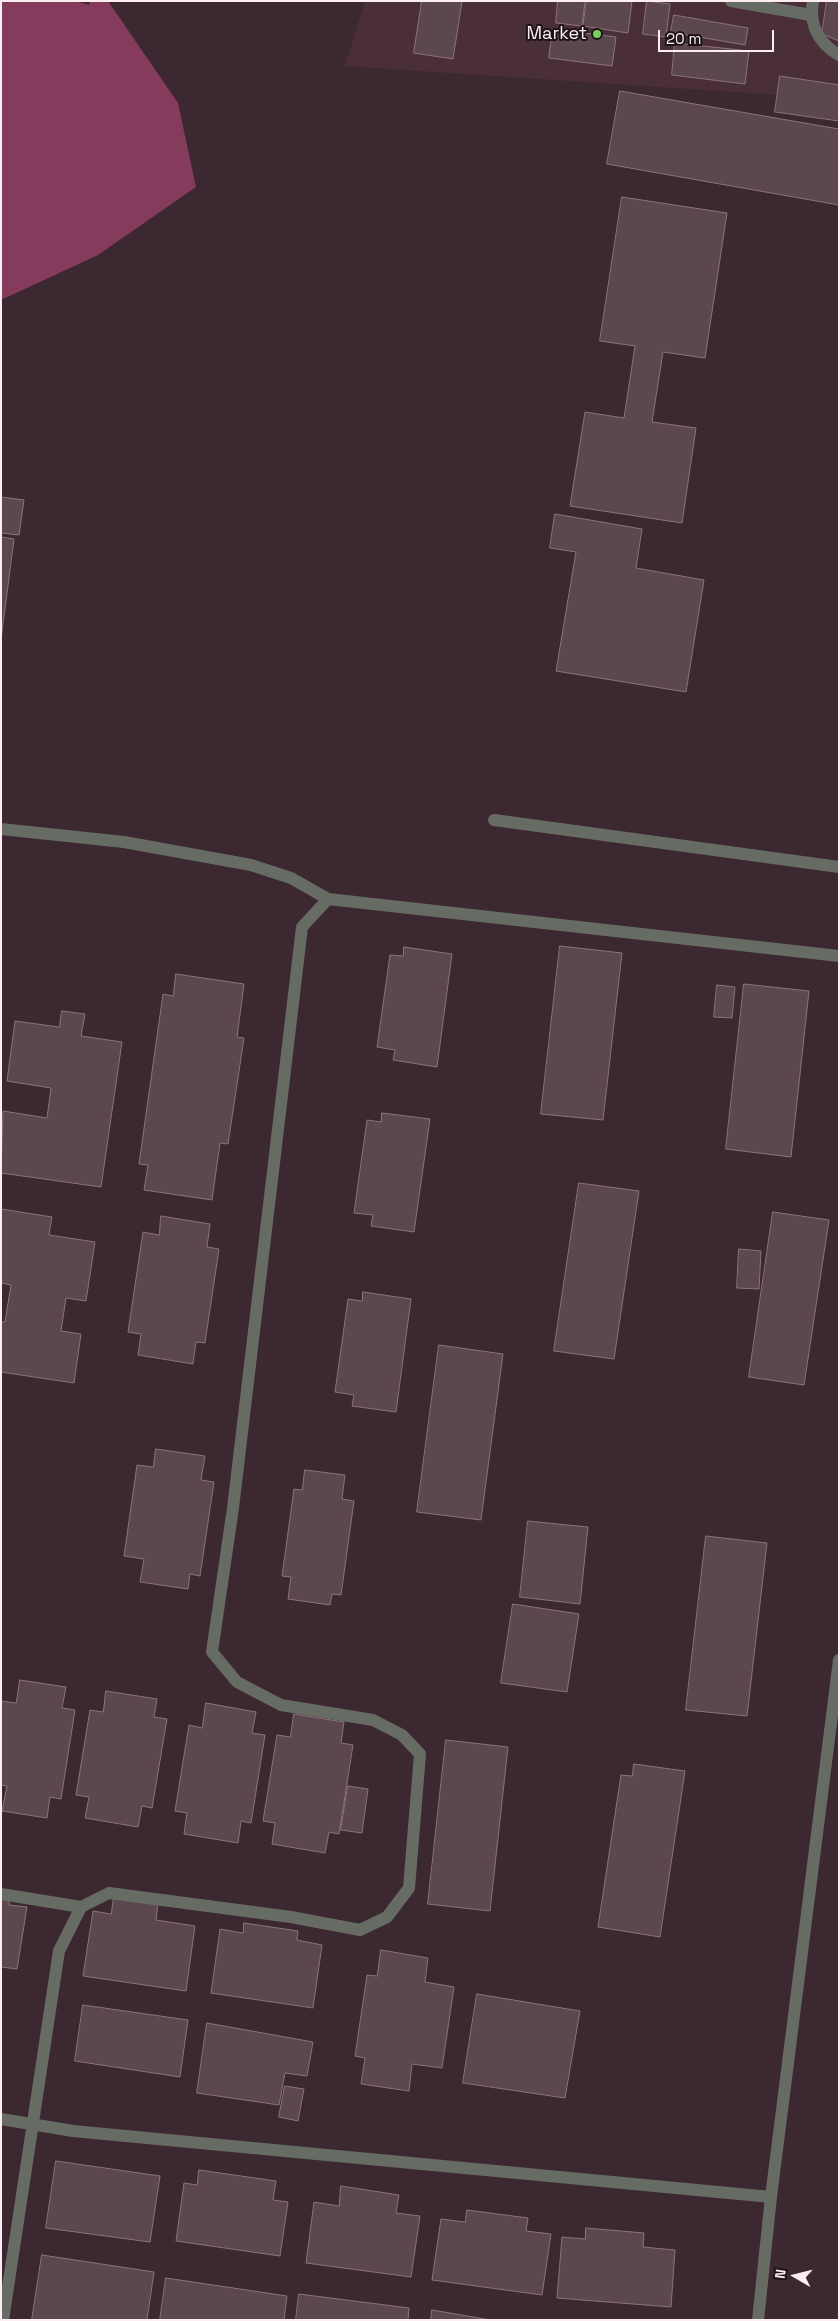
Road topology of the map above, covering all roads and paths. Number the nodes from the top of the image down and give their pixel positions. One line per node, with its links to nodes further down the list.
1 (731, 1): 3 (street)
2 (813, 1): 3 (street)
3 (811, 15): 4 (street)
4 (839, 55)
5 (494, 820): 7 (street)
6 (1, 829): 8 (street)
7 (839, 867)
8 (328, 899): 9 (street); 13 (street)
9 (839, 956)
10 (839, 1660): 11 (street)
11 (836, 1696): 16 (street)
12 (1, 1894): 13 (street)
13 (80, 1907): 15 (street)
14 (1, 2118): 15 (street)
15 (33, 2124): 16 (street); 17 (street)
16 (771, 2197): 18 (street)
17 (3, 2320)
18 (758, 2320)

